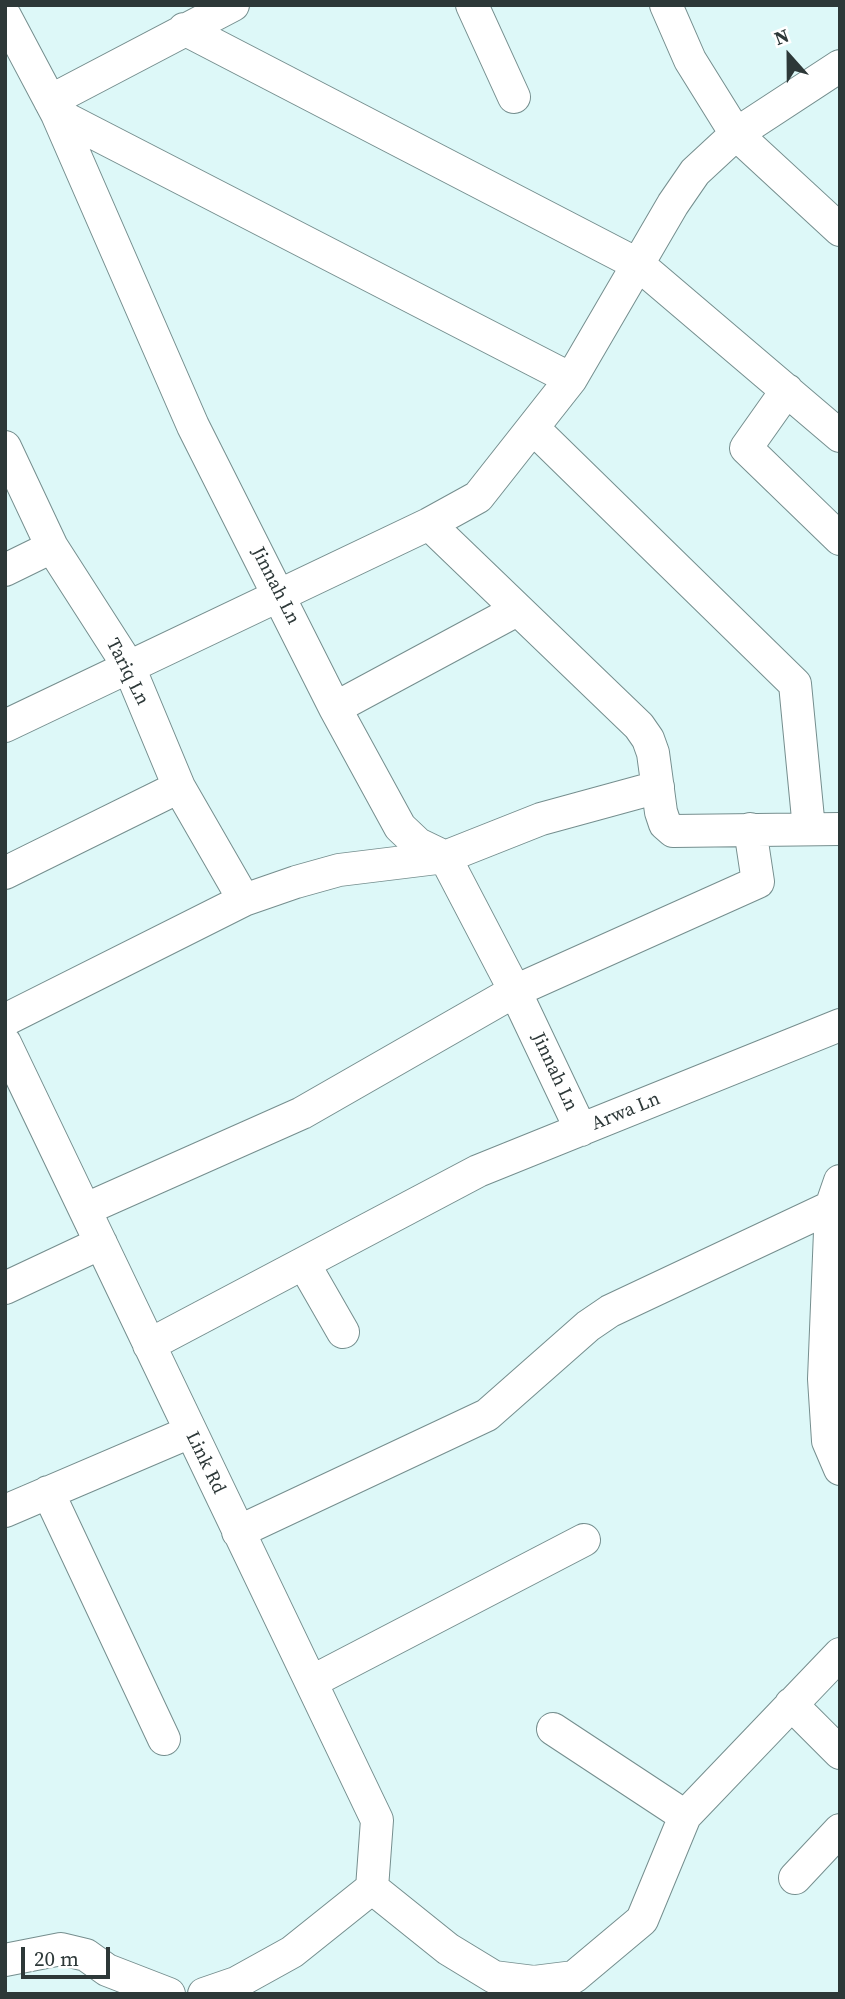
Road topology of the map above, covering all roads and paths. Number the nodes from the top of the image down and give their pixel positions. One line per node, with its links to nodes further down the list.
1 (233, 5): 5 (street)
2 (472, 5): 7 (street)
3 (666, 5): 9 (street)
4 (5, 16): 8 (street, Jinnah Ln)
5 (184, 29): 8 (street); 11 (street)
6 (840, 66): 9 (street)
7 (514, 97)
8 (53, 108): 12 (street); 21 (street, Jinnah Ln)
9 (736, 134): 10 (street); 11 (street)
10 (840, 230)
11 (639, 265): 12 (street); 13 (street)
12 (571, 379): 14 (street)
13 (786, 390): 15 (street); 18 (street)
14 (533, 428): 17 (street); 28 (street)
15 (840, 436)
16 (5, 447): 19 (street, Tariq Ln)
17 (429, 524): 21 (street); 22 (street)
18 (840, 539)
19 (52, 547): 20 (street); 23 (street, Tariq Ln)
20 (5, 570)
21 (280, 596): 23 (street); 24 (street, Jinnah Ln)
22 (517, 610): 24 (street); 27 (street)
23 (129, 667): 25 (street); 26 (street, Tariq Ln)
24 (335, 708): 31 (street, Jinnah Ln)
25 (5, 726)
26 (179, 787): 32 (street); 33 (street, Tariq Ln)
27 (658, 787): 30 (street); 31 (street)
28 (809, 829): 29 (street); 30 (street)
29 (840, 829)
30 (750, 830): 34 (street)
31 (445, 857): 33 (street); 34 (street, Jinnah Ln)
32 (5, 873)
33 (244, 900): 35 (street)
34 (515, 991): 38 (street, Jinnah Ln); 40 (street)
35 (5, 1020)
36 (840, 1025): 38 (street, Arwa Ln)
37 (8, 1054): 40 (street, Link Rd)
38 (581, 1130): 43 (street, Arwa Ln)
39 (835, 1194): 41 (street); 52 (street)
40 (86, 1209): 42 (street, Link Rd)
41 (834, 1238): 47 (street)
42 (101, 1243): 44 (street); 46 (street, Link Rd)
43 (304, 1264): 45 (street); 46 (street, Arwa Ln)
44 (5, 1288)
45 (343, 1332)
46 (149, 1345): 48 (street, Link Rd)
47 (833, 1401): 49 (street)
48 (190, 1432): 50 (street); 52 (street, Link Rd)
49 (840, 1469)
50 (48, 1492): 51 (street); 58 (street)
51 (5, 1511)
52 (238, 1532): 55 (street, Link Rd)
53 (584, 1540): 55 (street)
54 (840, 1654): 56 (street)
55 (311, 1682): 63 (street, Link Rd)
56 (791, 1704): 59 (street); 60 (street)
57 (553, 1729): 60 (street)
58 (164, 1739)
59 (840, 1753)
60 (685, 1816): 66 (street)
61 (840, 1830): 62 (street)
62 (796, 1878)
63 (372, 1888): 66 (street); 68 (street)
64 (5, 1960): 65 (street)
65 (107, 1982): 67 (street)
66 (492, 1985)
67 (169, 1994)
68 (204, 1994)

